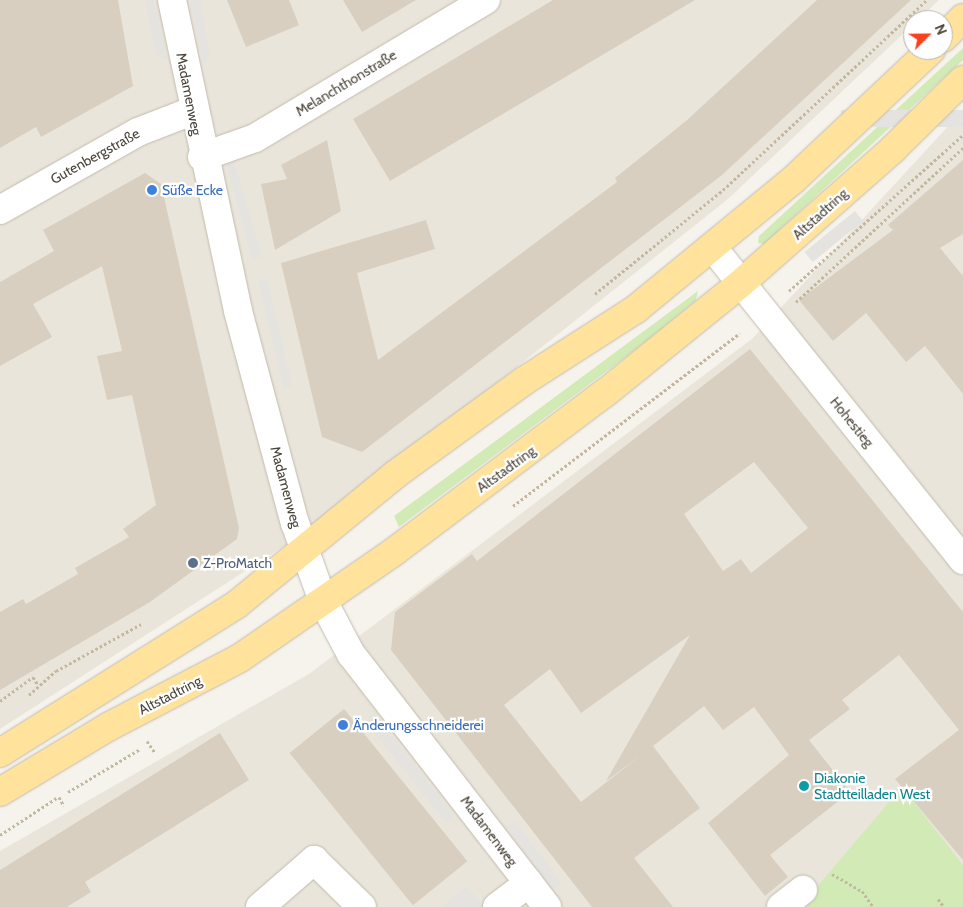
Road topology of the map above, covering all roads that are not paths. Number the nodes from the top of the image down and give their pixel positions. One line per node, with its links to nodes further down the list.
1 (172, 0): 7 (street, Madamenweg)
2 (486, 0): 8 (street, Melanchthonstraße)
3 (963, 18): 4 (main road)
4 (953, 28)
5 (919, 60): 10 (main road)
6 (963, 80): 11 (main road, Altstadtring)
7 (192, 110): 8 (street, Madamenweg); 9 (street, Gutenbergstraße)
8 (202, 156): 12 (street, Madamenweg)
9 (0, 210)
10 (712, 248): 11 (street, Hohestieg); 12 (main road)
11 (740, 284): 13 (street, Hohestieg); 14 (main road, Altstadtring)
12 (303, 547): 14 (street, Madamenweg); 15 (main road)
13 (963, 560)
14 (323, 601): 16 (main road, Altstadtring); 17 (street, Madamenweg)
15 (0, 753)
16 (0, 792)
17 (528, 883): 21 (street); 22 (street, Madamenweg)
18 (803, 890): 23 (street)
19 (260, 907): 20 (street)
20 (362, 907)
21 (497, 907)
22 (547, 907)
23 (781, 907)

